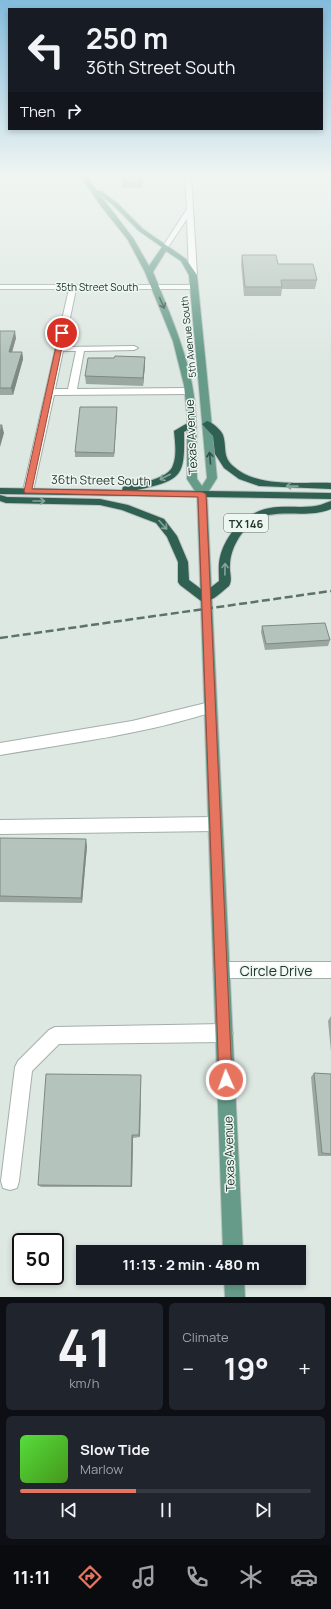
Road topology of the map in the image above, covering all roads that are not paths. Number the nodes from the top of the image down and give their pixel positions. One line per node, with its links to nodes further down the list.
1 (128, 236): 6 (main road, Texas Avenue)
2 (150, 236): 5 (main road)
3 (173, 236): 5 (street)
4 (191, 236): 7 (street, 5th Avenue South)
5 (166, 246): 6 (main road); 7 (main road)
6 (149, 272): 10 (main road, Texas Avenue)
7 (193, 275): 11 (main road, 5th Avenue South)
8 (0, 287): 9 (street, 35th Street South)
9 (73, 287): 10 (street, 35th Street South); 13 (street)
10 (155, 287): 11 (street, 35th Street South); 16 (main road, Texas Avenue, one-way to 16)
11 (194, 287): 20 (main road, 5th Avenue South)
12 (134, 348): 14 (street)
13 (59, 349): 14 (street); 15 (street)
14 (80, 349): 15 (street)
15 (65, 372): 17 (street); 18 (street)
16 (188, 391): 18 (street); 19 (main road, Texas Avenue)
17 (50, 392): 18 (street); 23 (street)
18 (72, 392)
19 (191, 424): 24 (highway, one-way to 24); 25 (main road, Texas Avenue)
20 (207, 424): 21 (highway, one-way to 20); 25 (main road, 5th Avenue South, one-way to 20)
21 (331, 486)
22 (0, 491): 23 (highway, 36th Street South)
23 (28, 491): 24 (highway, 36th Street South)
24 (109, 493): 25 (highway, 36th Street South)
25 (202, 494): 26 (highway, 36th Street South); 29 (main road, Texas Avenue)
26 (331, 496)
27 (0, 498): 29 (highway, one-way to 29)
28 (331, 504): 29 (highway, TX 146, one-way to 28)
29 (205, 598): 30 (main road, Texas Avenue)
30 (210, 707): 31 (street); 32 (main road, Texas Avenue)
31 (0, 749)
32 (215, 824): 33 (street); 34 (main road, Texas Avenue)
33 (0, 827)
34 (221, 970): 35 (street, Circle Drive); 36 (main road, Texas Avenue)
35 (331, 970)
36 (224, 1033): 37 (street); 38 (main road, Texas Avenue)
37 (10, 1181)
38 (233, 1245)
39 (234, 1285): 40 (main road)
40 (235, 1297)

